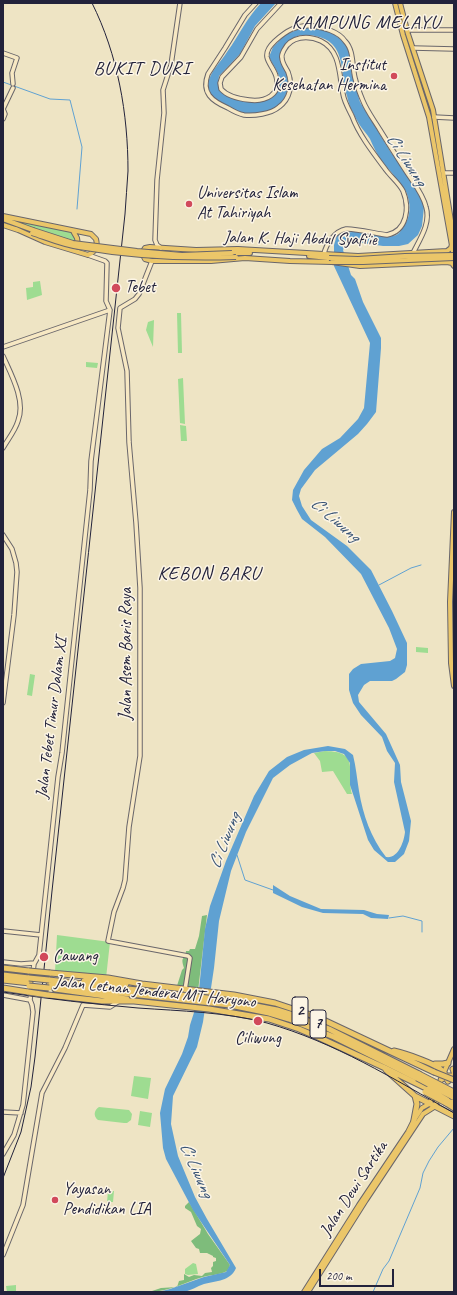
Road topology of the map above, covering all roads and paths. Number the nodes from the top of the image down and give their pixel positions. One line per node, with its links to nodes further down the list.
1 (180, 3): 22 (street)
2 (256, 3): 37 (street)
3 (281, 3): 29 (street)
4 (395, 3): 23 (main road)
5 (400, 3): 6 (main road)
6 (407, 30): 7 (street); 8 (main road)
7 (454, 30)
8 (413, 48): 9 (street); 11 (main road)
9 (454, 49)
10 (3, 54): 13 (street)
11 (434, 117): 12 (street); 15 (main road)
12 (454, 118)
13 (3, 119)
14 (454, 173): 15 (street)
15 (444, 174): 21 (main road)
16 (3, 217): 19 (main road, Jalan K. Haji Abdul Syafi'ie); 20 (main road, Jalan K. Haji Abdul Syafi'ie)
17 (3, 225): 18 (main road, Jalan K. Haji Abdul Syafi'ie)
18 (16, 229): 20 (main road, Jalan K. Haji Abdul Syafi'ie); 26 (main road, Jalan K. Haji Abdul Syafi'ie)
19 (73, 231): 26 (main road); 32 (main road, Jalan K. Haji Abdul Syafi'ie)
20 (32, 232): 33 (main road, Jalan K. Haji Abdul Syafi'ie, bridge)
21 (454, 239)
22 (155, 240): 24 (street); 25 (street)
23 (453, 244): 30 (main road, Jalan K. Haji Abdul Syafi'ie); 35 (main road)
24 (150, 247): 25 (main road, Jalan K. Haji Abdul Syafi'ie); 39 (main road)
25 (163, 248): 27 (main road, Jalan K. Haji Abdul Syafi'ie); 40 (main road)
26 (72, 250): 32 (main road, Jalan K. Haji Abdul Syafi'ie)
27 (252, 250): 28 (main road); 31 (main road, Jalan K. Haji Abdul Syafi'ie)
28 (256, 253): 33 (main road, Jalan K. Haji Abdul Syafi'ie); 34 (main road, Jalan K. Haji Abdul Syafi'ie)
29 (413, 253): 30 (main road, Jalan K. Haji Abdul Syafi'ie); 37 (main road, Jalan K. Haji Abdul Syafi'ie)
30 (426, 253): 41 (main road)
31 (301, 254): 34 (main road); 37 (main road, Jalan K. Haji Abdul Syafi'ie)
32 (88, 255): 38 (street, Jalan K. Haji Abdul Syafi'ie)
33 (234, 255): 36 (main road, Jalan K. Haji Abdul Syafi'ie)
34 (296, 256): 37 (main road, Jalan K. Haji Abdul Syafi'ie)
35 (454, 256): 37 (main road, bridge)
36 (246, 258): 37 (main road, Jalan K. Haji Abdul Syafi'ie); 40 (main road, Jalan K. Haji Abdul Syafi'ie)
37 (329, 258): 41 (main road, Jalan K. Haji Abdul Syafi'ie, bridge)
38 (106, 261): 43 (street, Jalan Tebet Timur Dalam XI)
39 (152, 261): 40 (main road, Jalan K. Haji Abdul Syafi'ie); 63 (street, Jalan Asem Baris Raya)
40 (164, 261)
41 (425, 262): 42 (main road, Jalan K. Haji Abdul Syafi'ie)
42 (454, 266)
43 (110, 310): 44 (street); 53 (street, Jalan Tebet Timur Dalam XI)
44 (3, 347)
45 (3, 356): 46 (street)
46 (3, 448)
47 (454, 512): 49 (main road)
48 (3, 535): 51 (street)
49 (453, 560): 50 (main road)
50 (454, 686)
51 (3, 703)
52 (3, 931): 53 (street)
53 (41, 935): 55 (street, Jalan Tebet Timur Dalam XI)
54 (3, 962): 55 (street)
55 (32, 966): 56 (highway, Jalan Letnan Jenderal MT Haryono / 2); 61 (highway, Jalan Letnan Jenderal MT Haryono / 2, bridge); 67 (street, Jalan Tebet Timur Dalam XI)
56 (3, 968)
57 (3, 975): 59 (highway, 7)
58 (3, 981): 59 (highway, 7)
59 (30, 982): 60 (highway, 7, bridge); 60 (highway, bridge)
60 (50, 984): 61 (highway); 65 (highway, 7); 69 (highway)
61 (142, 984): 63 (highway, Jalan Letnan Jenderal MT Haryono / 2)
62 (3, 988): 68 (highway, Jalan Letnan Jenderal MT Haryono / 2, bridge)
63 (185, 990): 65 (highway, Jalan Letnan Jenderal MT Haryono / 2)
64 (3, 996): 67 (street)
65 (196, 996): 66 (highway, 7); 66 (highway, Jalan Letnan Jenderal MT Haryono / 2)
66 (209, 998): 70 (highway, Jalan Letnan Jenderal MT Haryono / 2); 77 (highway, 7, bridge)
67 (30, 1000): 84 (street, Jalan Tebet Timur Dalam XI)
68 (119, 1001): 69 (highway, Jalan Letnan Jenderal MT Haryono / 2); 88 (street)
69 (134, 1001): 74 (highway, Jalan Letnan Jenderal MT Haryono / 2)
70 (385, 1049): 72 (highway); 75 (highway, Jalan Letnan Jenderal MT Haryono / 2, bridge)
71 (454, 1049): 73 (main road)
72 (430, 1063): 73 (highway); 75 (highway)
73 (448, 1063): 75 (main road)
74 (383, 1067): 76 (highway); 77 (highway, Jalan Letnan Jenderal MT Haryono / 2, bridge)
75 (450, 1075): 79 (main road); 80 (main road, Jalan Dewi Sartika)
76 (417, 1098): 79 (highway); 81 (highway); 86 (highway)
77 (451, 1098): 78 (highway, Jalan Letnan Jenderal MT Haryono / 2); 82 (highway, Jalan Letnan Jenderal MT Haryono / 2)
78 (454, 1103)
79 (429, 1104): 80 (highway); 81 (main road, Jalan Dewi Sartika)
80 (434, 1106): 85 (highway); 90 (main road, Jalan Dewi Sartika)
81 (422, 1108): 86 (main road, Jalan Dewi Sartika)
82 (454, 1108)
83 (3, 1112): 84 (street)
84 (21, 1113): 87 (street, Jalan Tebet Timur Dalam XI)
85 (454, 1116)
86 (414, 1120): 89 (main road, Jalan Dewi Sartika)
87 (3, 1154)
88 (3, 1255)
89 (304, 1292)
90 (308, 1292)

